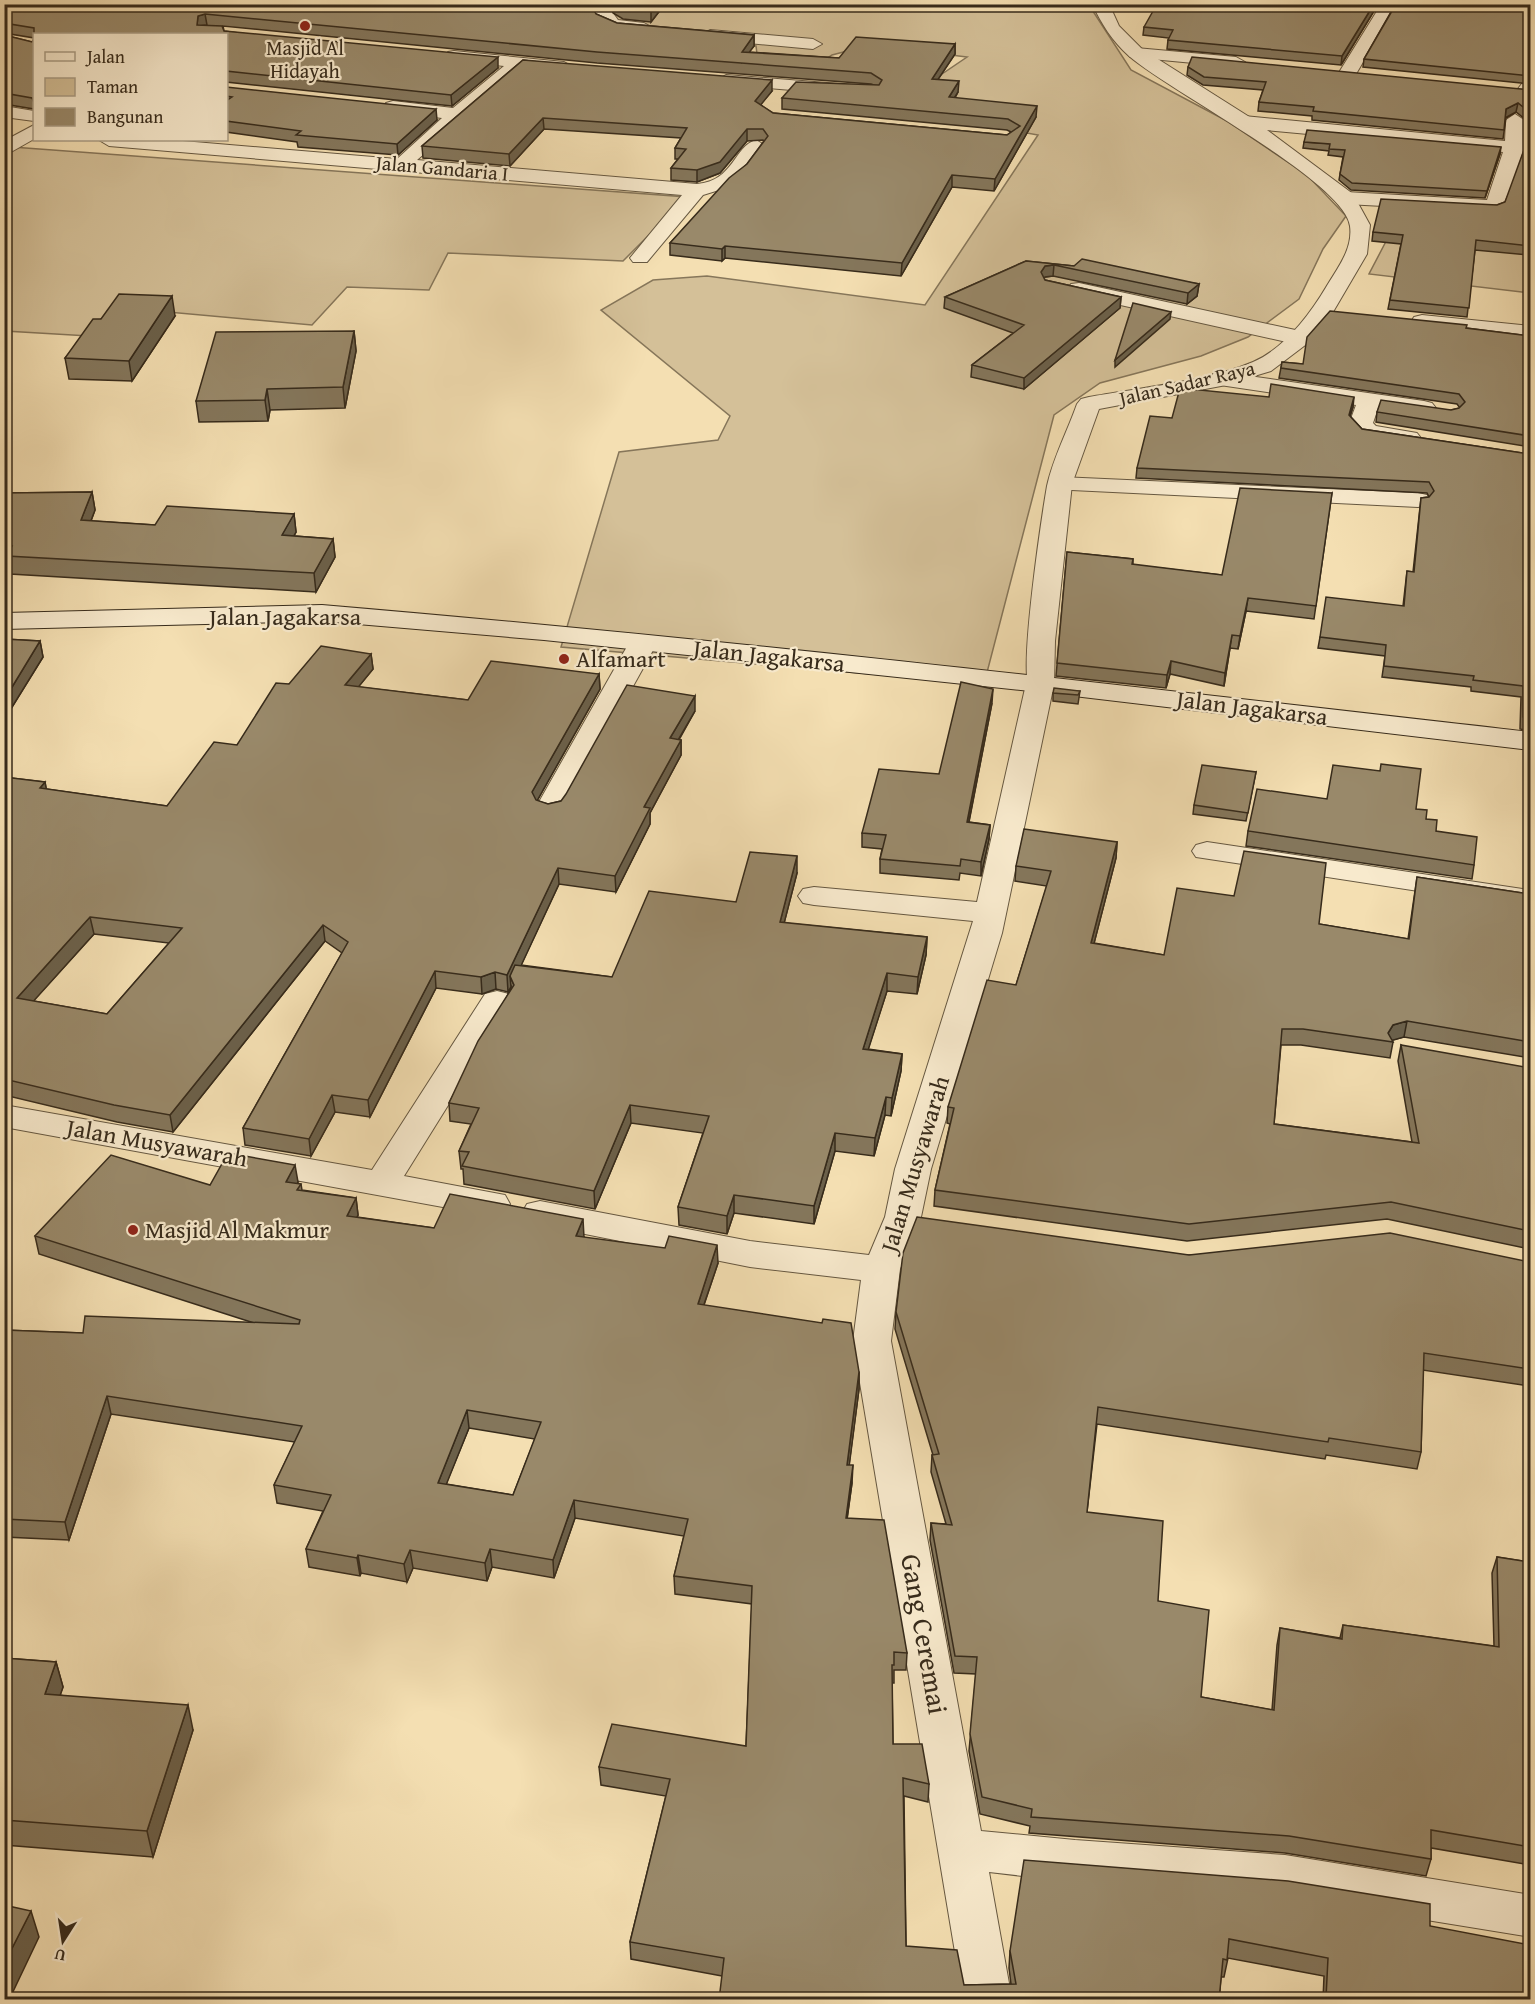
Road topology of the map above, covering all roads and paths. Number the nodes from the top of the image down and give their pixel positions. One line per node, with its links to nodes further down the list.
1 (1100, 4): 8 (street, Jalan Sadar Raya)
2 (591, 6): 3 (street); 5 (street)
3 (570, 8)
4 (1385, 11): 14 (street)
5 (663, 30)
6 (698, 33): 7 (street)
7 (813, 44)
8 (1136, 53): 11 (street); 26 (street, Jalan Sadar Raya)
9 (439, 55): 10 (street)
10 (520, 63): 12 (street); 24 (street)
11 (1255, 64)
12 (586, 69)
13 (1324, 72): 14 (street)
14 (1347, 74): 15 (street)
15 (1369, 77)
16 (710, 79): 17 (street)
17 (789, 86): 20 (street); 21 (street)
18 (1504, 88): 19 (street)
19 (1529, 89)
20 (860, 90)
21 (776, 100)
22 (376, 105): 24 (street)
23 (4, 111): 27 (street)
24 (457, 114): 33 (street)
25 (1515, 120): 31 (street)
26 (1244, 122): 31 (street); 35 (street, Jalan Sadar Raya)
27 (33, 127)
28 (33, 129): 32 (street)
29 (120, 141): 33 (street, Jalan Gandaria I)
30 (756, 146): 34 (street, Jalan Gandaria I)
31 (1522, 148): 35 (street)
32 (4, 150)
33 (402, 164): 34 (street, Jalan Gandaria I)
34 (697, 190): 36 (street)
35 (1346, 198): 38 (street, Jalan Sadar Raya)
36 (640, 258)
37 (1053, 284): 42 (street)
38 (1323, 312): 39 (street); 42 (street, Jalan Sadar Raya)
39 (1346, 314)
40 (1403, 320): 41 (street)
41 (1530, 333)
42 (1300, 338): 44 (street, Jalan Sadar Raya)
43 (1279, 368): 45 (street)
44 (1221, 379): 45 (street); 49 (street, Jalan Sadar Raya)
45 (1245, 382): 46 (street)
46 (1369, 401): 47 (street); 48 (street)
47 (1449, 411)
48 (1426, 440)
49 (1060, 484): 50 (street); 53 (street, Jalan Sadar Raya)
50 (1418, 500)
51 (4, 621): 52 (street, Jalan Jagakarsa)
52 (643, 643): 53 (street, Jalan Jagakarsa); 55 (street)
53 (1040, 684): 54 (street, Jalan Jagakarsa); 59 (street, Jalan Musyawarah)
54 (1530, 741)
55 (550, 809)
56 (1207, 851): 58 (street)
57 (814, 896): 59 (street)
58 (1530, 898)
59 (990, 913): 63 (street, Jalan Musyawarah)
60 (497, 1001): 62 (street)
61 (4, 1116): 62 (street, Jalan Musyawarah)
62 (382, 1183): 65 (street, Jalan Musyawarah)
63 (903, 1217): 64 (street); 65 (street, Jalan Musyawarah)
64 (938, 1222)
65 (881, 1269): 66 (street, Gang Ceremai)
66 (964, 1849): 67 (street); 68 (street, Gang Ceremai)
67 (1526, 1916)
68 (988, 2000)

